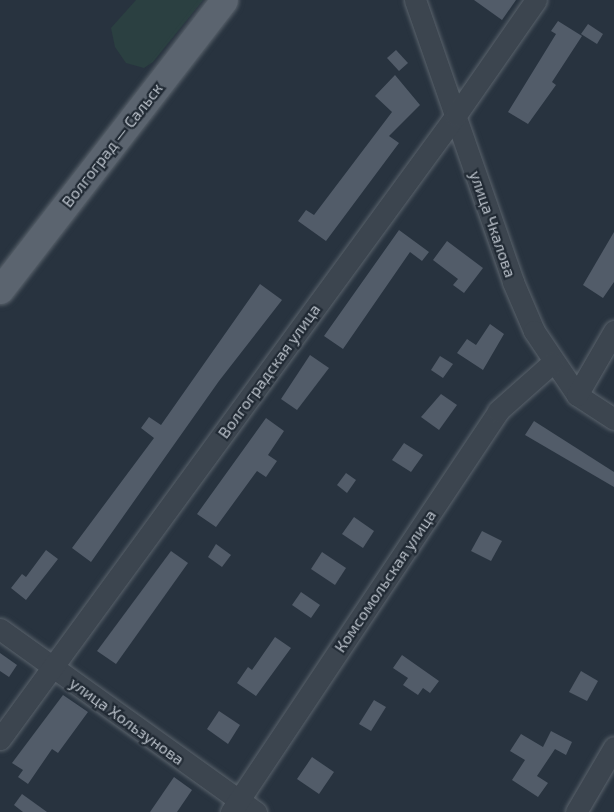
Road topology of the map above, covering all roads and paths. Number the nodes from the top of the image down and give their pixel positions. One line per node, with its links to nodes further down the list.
1 (224, 0): 5 (main road, Волгоград — Сальск)
2 (416, 0): 4 (street, улица Чкалова)
3 (536, 0): 4 (street, Волгоградская улица)
4 (456, 115): 7 (street, улица Чкалова); 11 (street, Волгоградская улица)
5 (0, 290)
6 (614, 331): 8 (street)
7 (552, 363): 8 (street, улица Чкалова); 14 (street, Комсомольская улица)
8 (577, 395): 9 (street, улица Чкалова)
9 (614, 419)
10 (0, 629): 11 (street, улица Хользунова)
11 (53, 667): 12 (street, Волгоградская улица); 14 (street, улица Хользунова)
12 (0, 739)
13 (614, 747): 15 (street)
14 (242, 809)
15 (576, 812)

